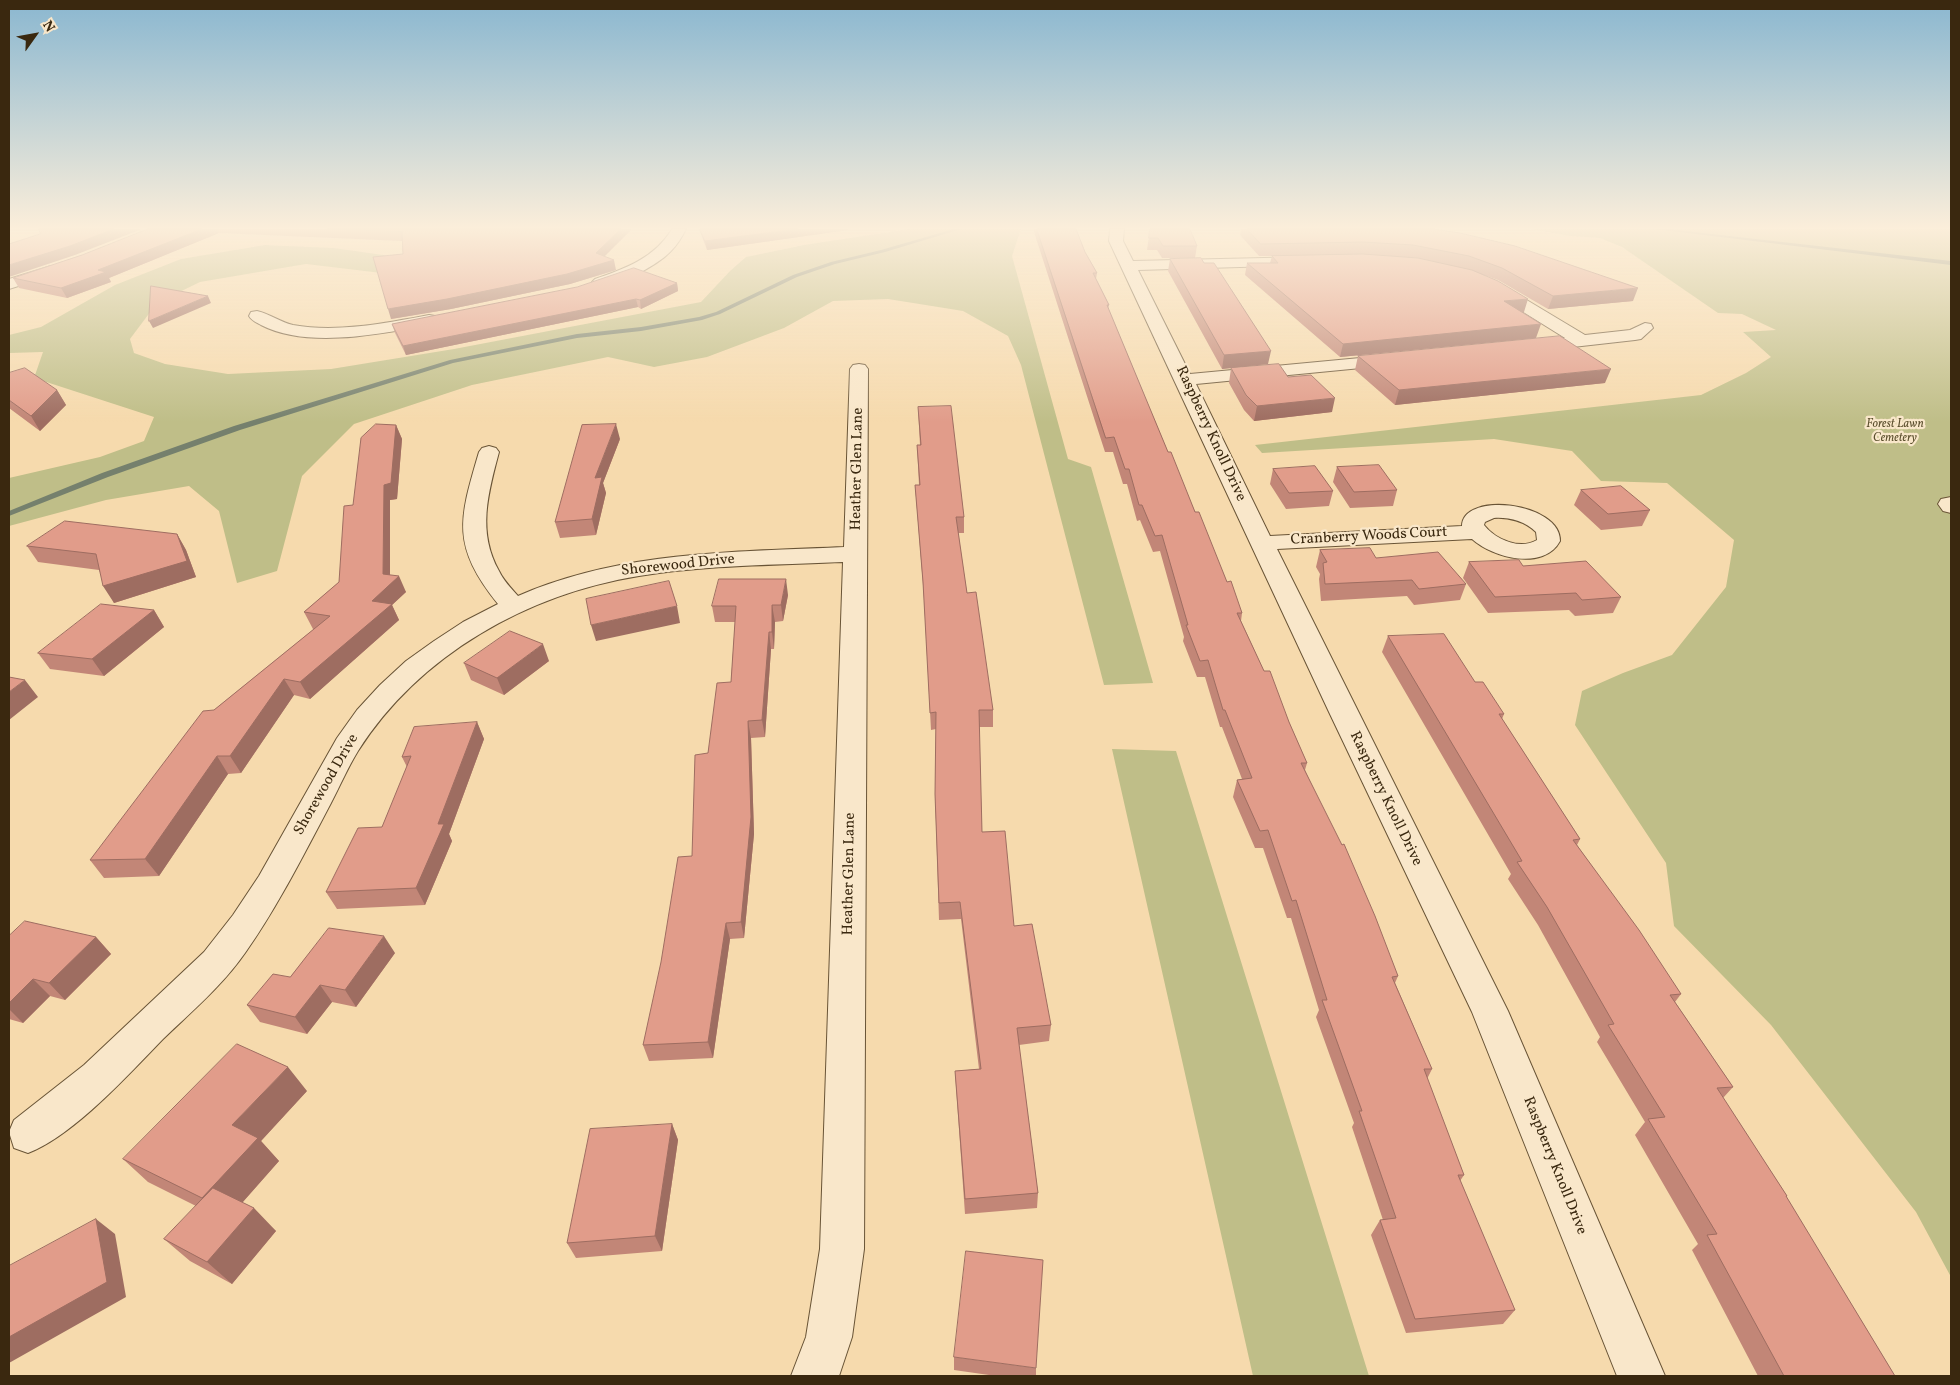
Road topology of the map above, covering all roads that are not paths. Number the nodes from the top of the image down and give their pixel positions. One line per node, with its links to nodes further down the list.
1 (1143, 294): 10 (street, Raspberry Knoll Drive)
2 (1508, 294): 6 (street)
3 (257, 316): 4 (street)
4 (440, 318)
5 (1645, 328): 6 (street)
6 (1582, 341): 7 (street)
7 (1544, 345)
8 (1408, 358): 10 (street)
9 (859, 369): 14 (street, Heather Glen Lane)
10 (1185, 380): 13 (street, Raspberry Knoll Drive)
11 (489, 452): 15 (street)
12 (1476, 532): 13 (street, Cranberry Woods Court)
13 (1262, 543): 18 (street, Raspberry Knoll Drive)
14 (856, 554): 15 (street, Shorewood Drive); 17 (street, Heather Glen Lane)
15 (513, 606): 16 (street, Shorewood Drive)
16 (28, 1134)
17 (816, 1376)
18 (1641, 1376)

